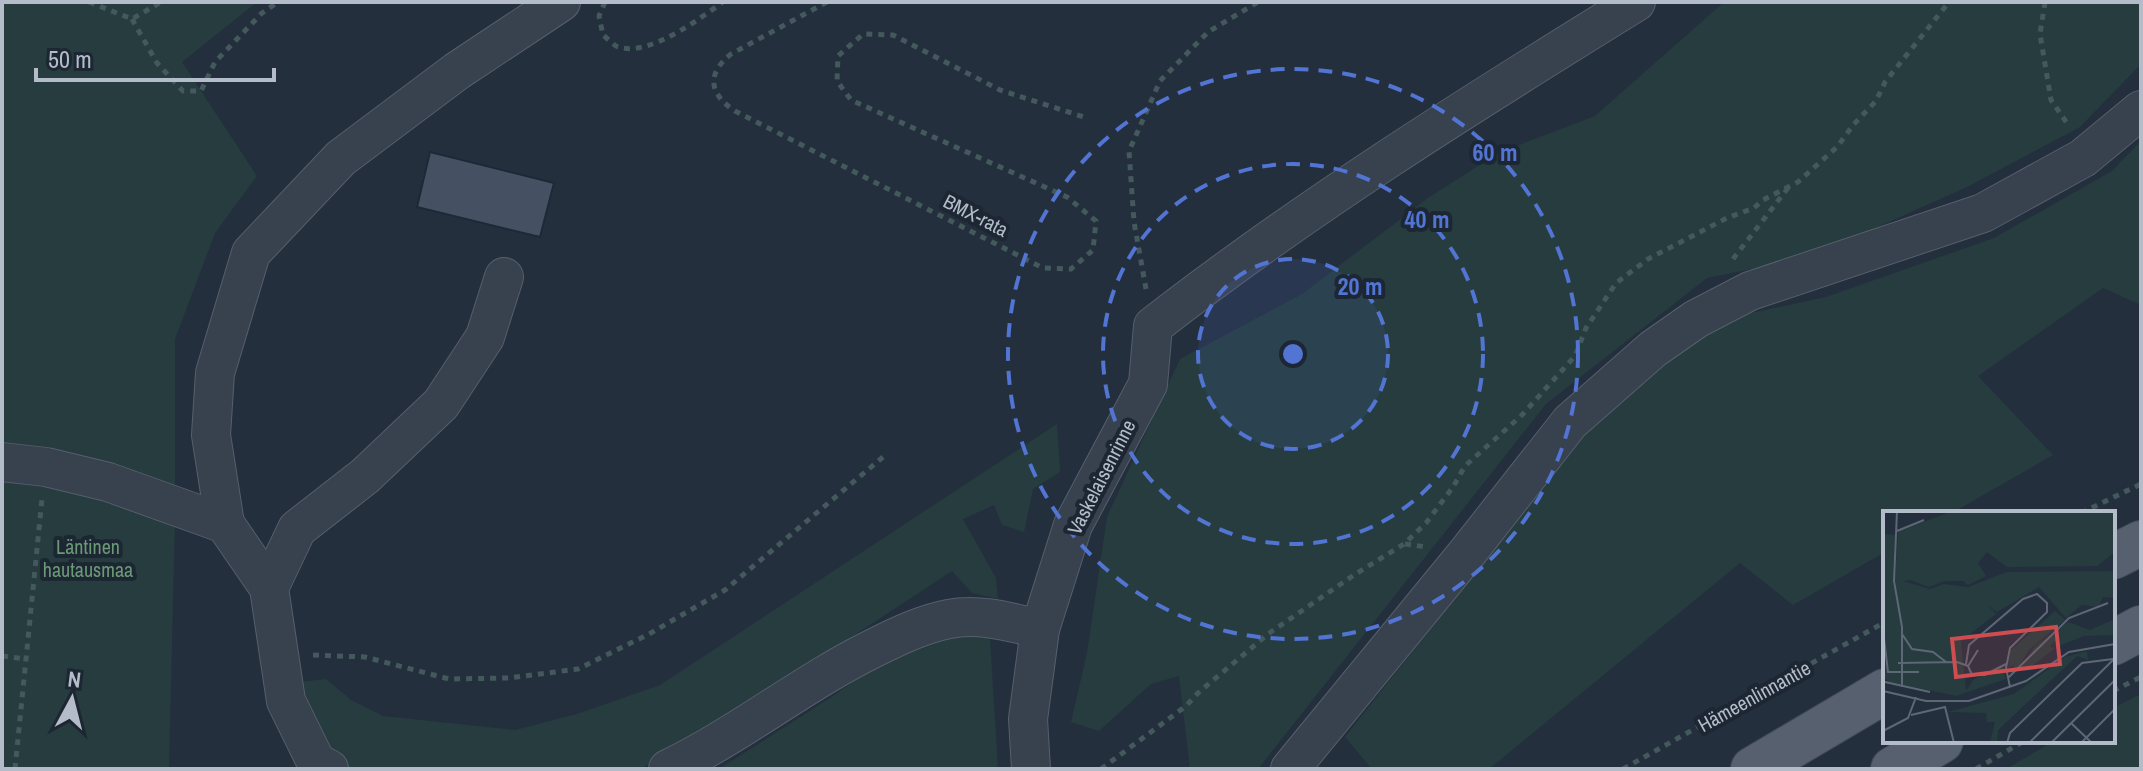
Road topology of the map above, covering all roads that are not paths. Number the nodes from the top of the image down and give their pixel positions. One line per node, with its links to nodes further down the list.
1 (561, 2): 6 (street)
2 (1636, 2): 11 (street, Vaskelaisenrinne)
3 (2141, 110): 18 (street)
4 (504, 277): 9 (street)
5 (2, 462): 6 (street)
6 (225, 524): 9 (street)
7 (2141, 543): 8 (main road)
8 (2115, 556)
9 (269, 588): 15 (street)
10 (2141, 628): 12 (main road)
11 (1040, 629): 16 (street); 17 (street, Vaskelaisenrinne)
12 (2115, 642)
13 (1883, 692): 19 (main road)
14 (1938, 743): 20 (main road)
15 (329, 769)
16 (668, 769)
17 (1031, 769)
18 (1290, 769)
19 (1753, 769)
20 (1893, 769)

